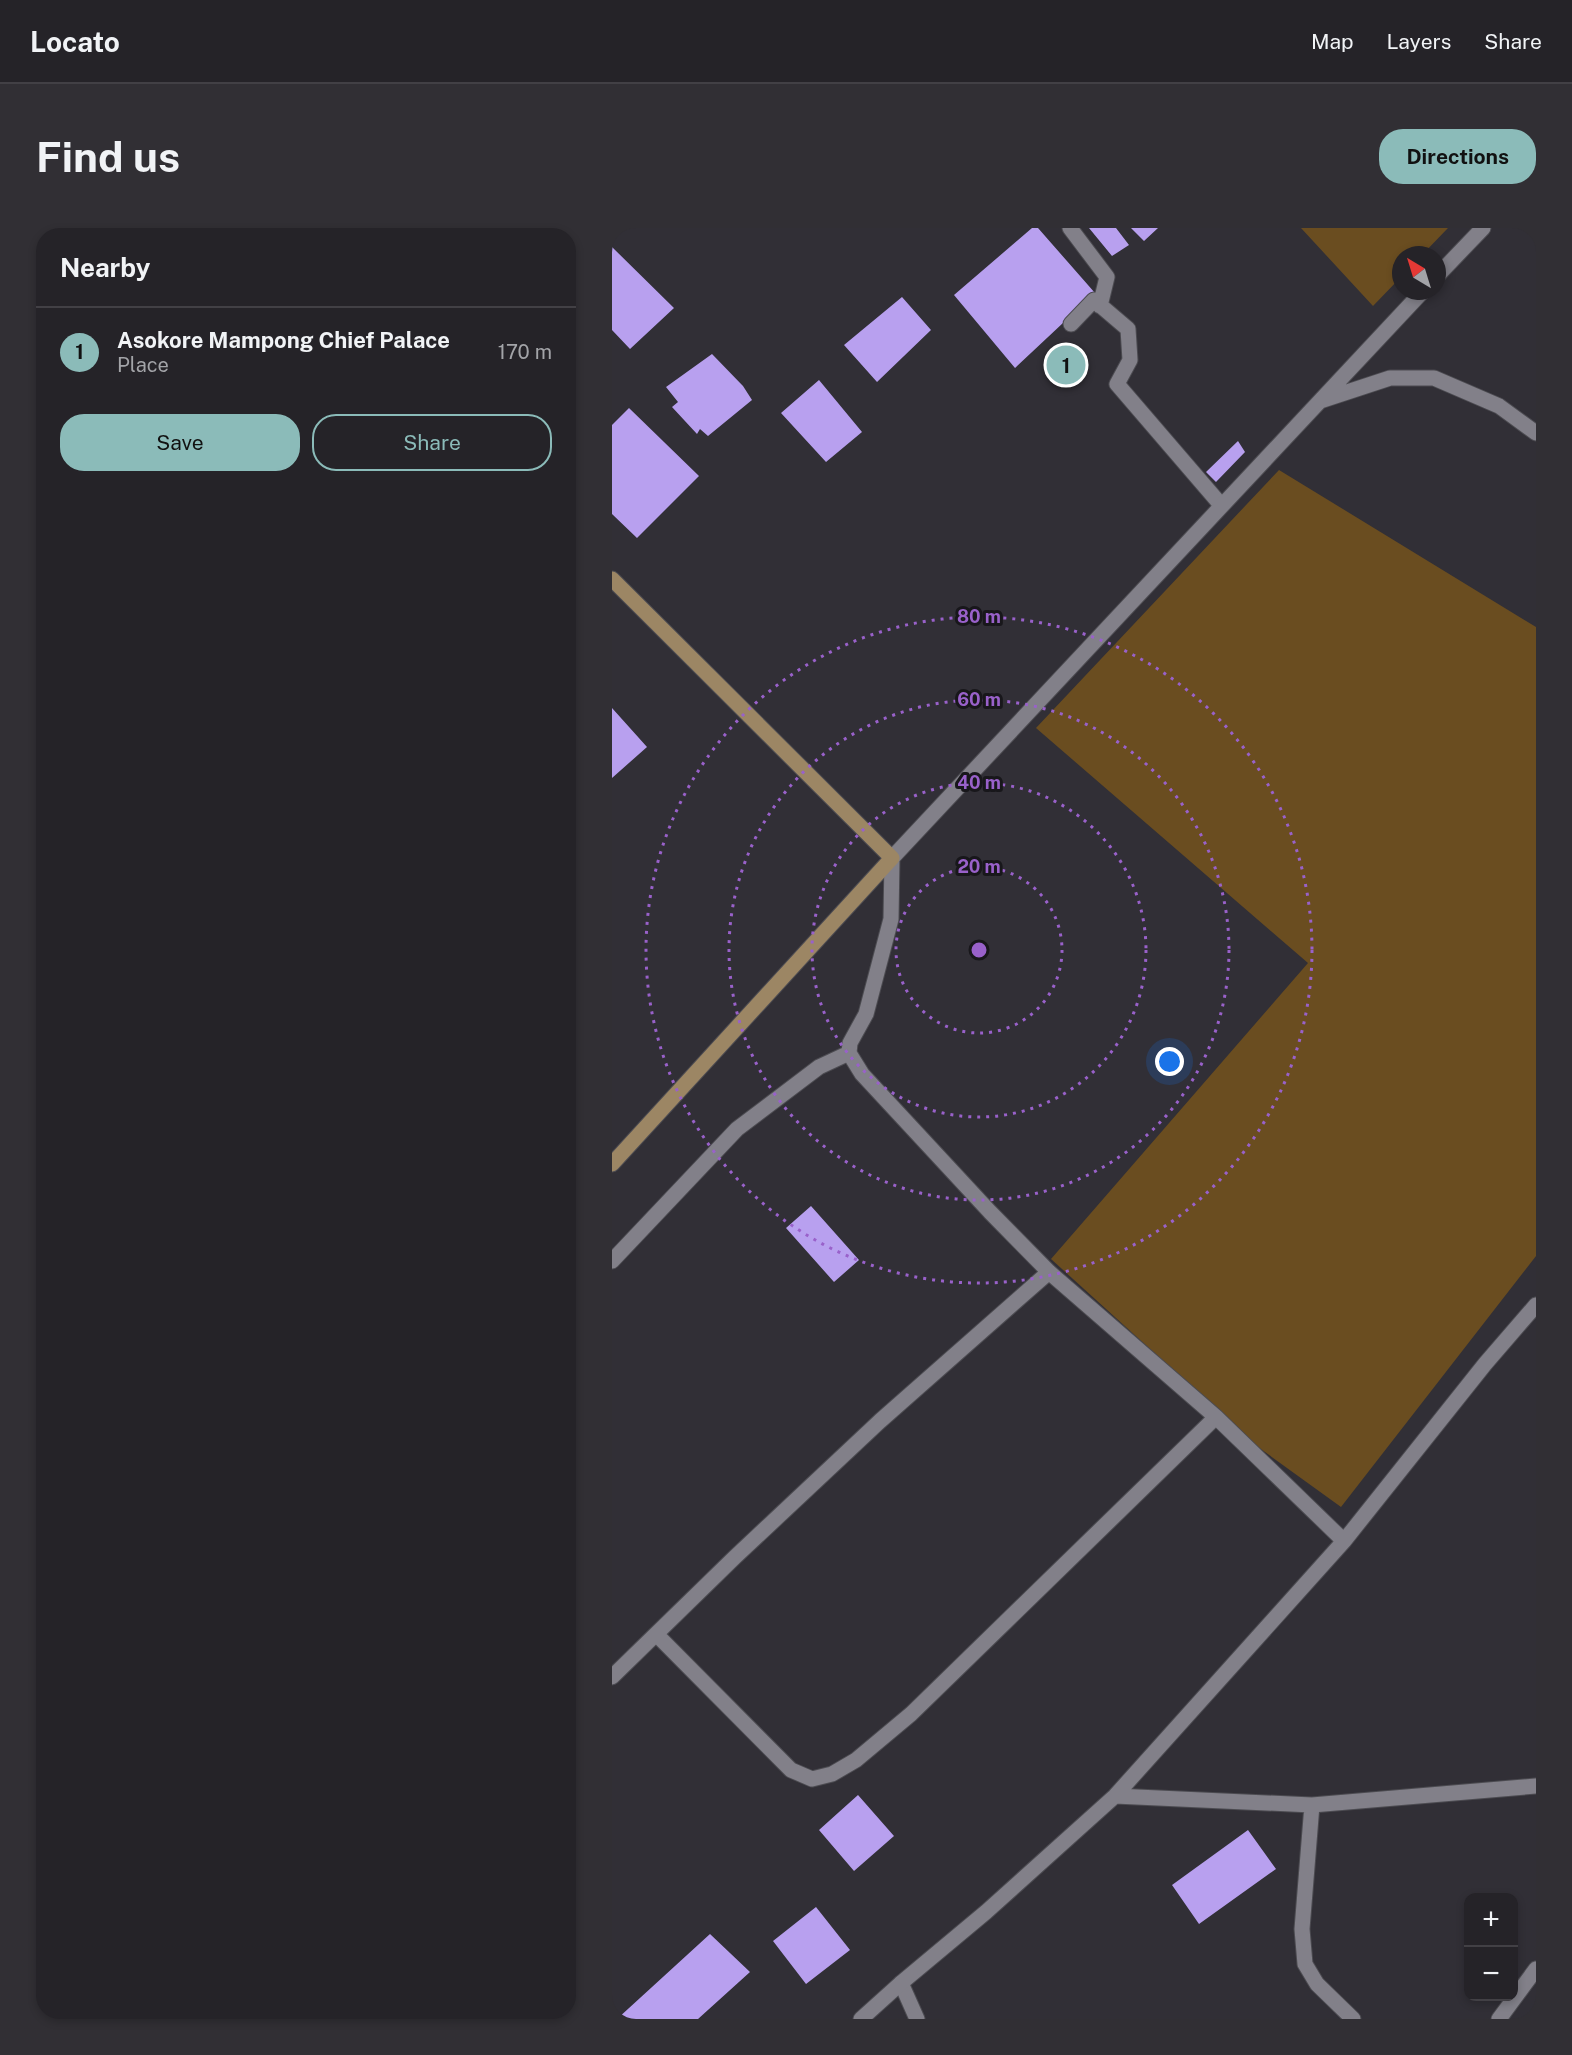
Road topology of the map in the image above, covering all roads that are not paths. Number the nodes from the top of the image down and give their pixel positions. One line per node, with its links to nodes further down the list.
1 (1070, 228): 5 (street)
2 (1483, 228): 3 (street)
3 (1446, 267)
4 (1414, 300): 7 (street)
5 (1100, 306): 6 (street); 9 (street)
6 (1071, 324)
7 (1317, 402): 8 (street); 9 (street)
8 (1536, 433)
9 (1221, 505): 11 (street)
10 (612, 579): 11 (street)
11 (892, 858): 12 (street); 13 (street)
12 (849, 1053): 14 (street); 15 (street)
13 (612, 1164)
14 (612, 1261)
15 (1049, 1272): 17 (street); 19 (street)
16 (1536, 1305): 18 (street)
17 (1216, 1417): 18 (street); 19 (street)
18 (1344, 1541): 22 (street)
19 (656, 1634): 20 (street)
20 (612, 1677)
21 (1536, 1786): 23 (street)
22 (1115, 1796): 23 (street); 25 (street)
23 (1312, 1805): 28 (street)
24 (1535, 1971): 29 (street)
25 (900, 1983): 26 (street); 27 (street)
26 (861, 2019)
27 (917, 2019)
28 (1353, 2019)
29 (1499, 2019)

